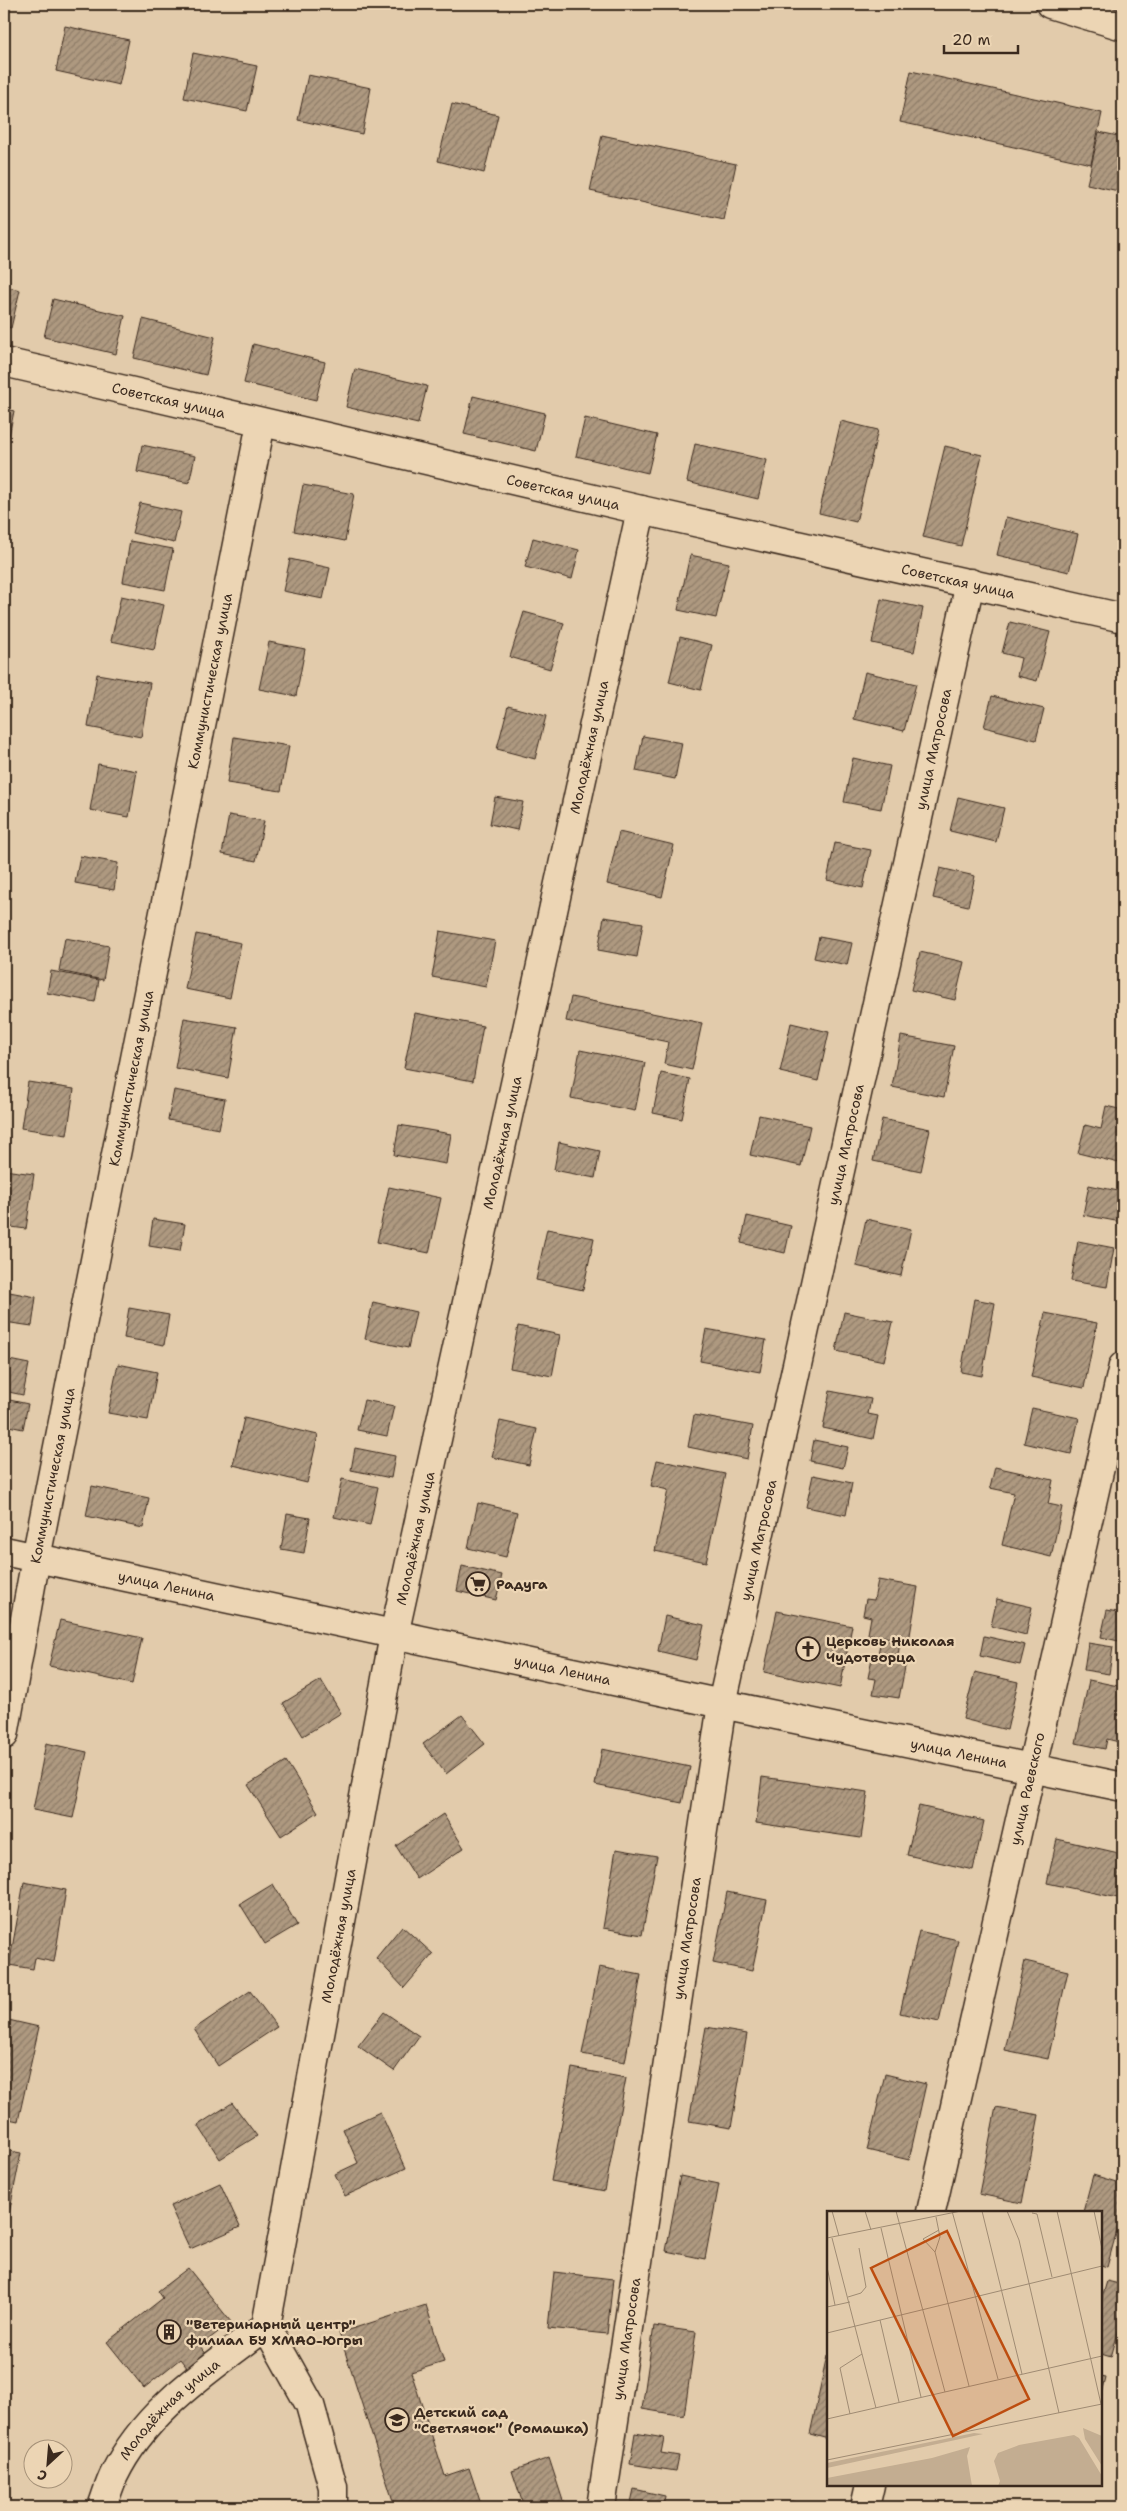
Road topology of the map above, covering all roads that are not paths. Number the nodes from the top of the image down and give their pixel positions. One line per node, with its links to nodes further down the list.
1 (1050, 4): 2 (street)
2 (1123, 26)
3 (4, 362): 4 (street, Советская улица)
4 (261, 423): 5 (street, Советская улица); 10 (street, Коммунистическая улица)
5 (640, 510): 6 (street, Советская улица); 11 (street, Молодёжная улица)
6 (970, 583): 7 (street, Советская улица); 12 (street, улица Матросова)
7 (1123, 618)
8 (1123, 1366): 14 (street, улица Раевского)
9 (4, 1551): 10 (street, улица Ленина)
10 (36, 1558): 11 (street, улица Ленина); 13 (street, Коммунистическая улица)
11 (394, 1635): 12 (street, улица Ленина); 17 (street, Молодёжная улица)
12 (722, 1704): 14 (street, улица Ленина); 21 (street, улица Матросова)
13 (4, 1735)
14 (1030, 1768): 15 (street, улица Ленина); 16 (street, улица Раевского)
15 (1123, 1787)
16 (931, 2211)
17 (266, 2326): 19 (street, Молодёжная улица); 20 (street)
18 (870, 2486): 22 (street)
19 (102, 2507)
20 (333, 2507)
21 (601, 2507)
22 (865, 2507)

